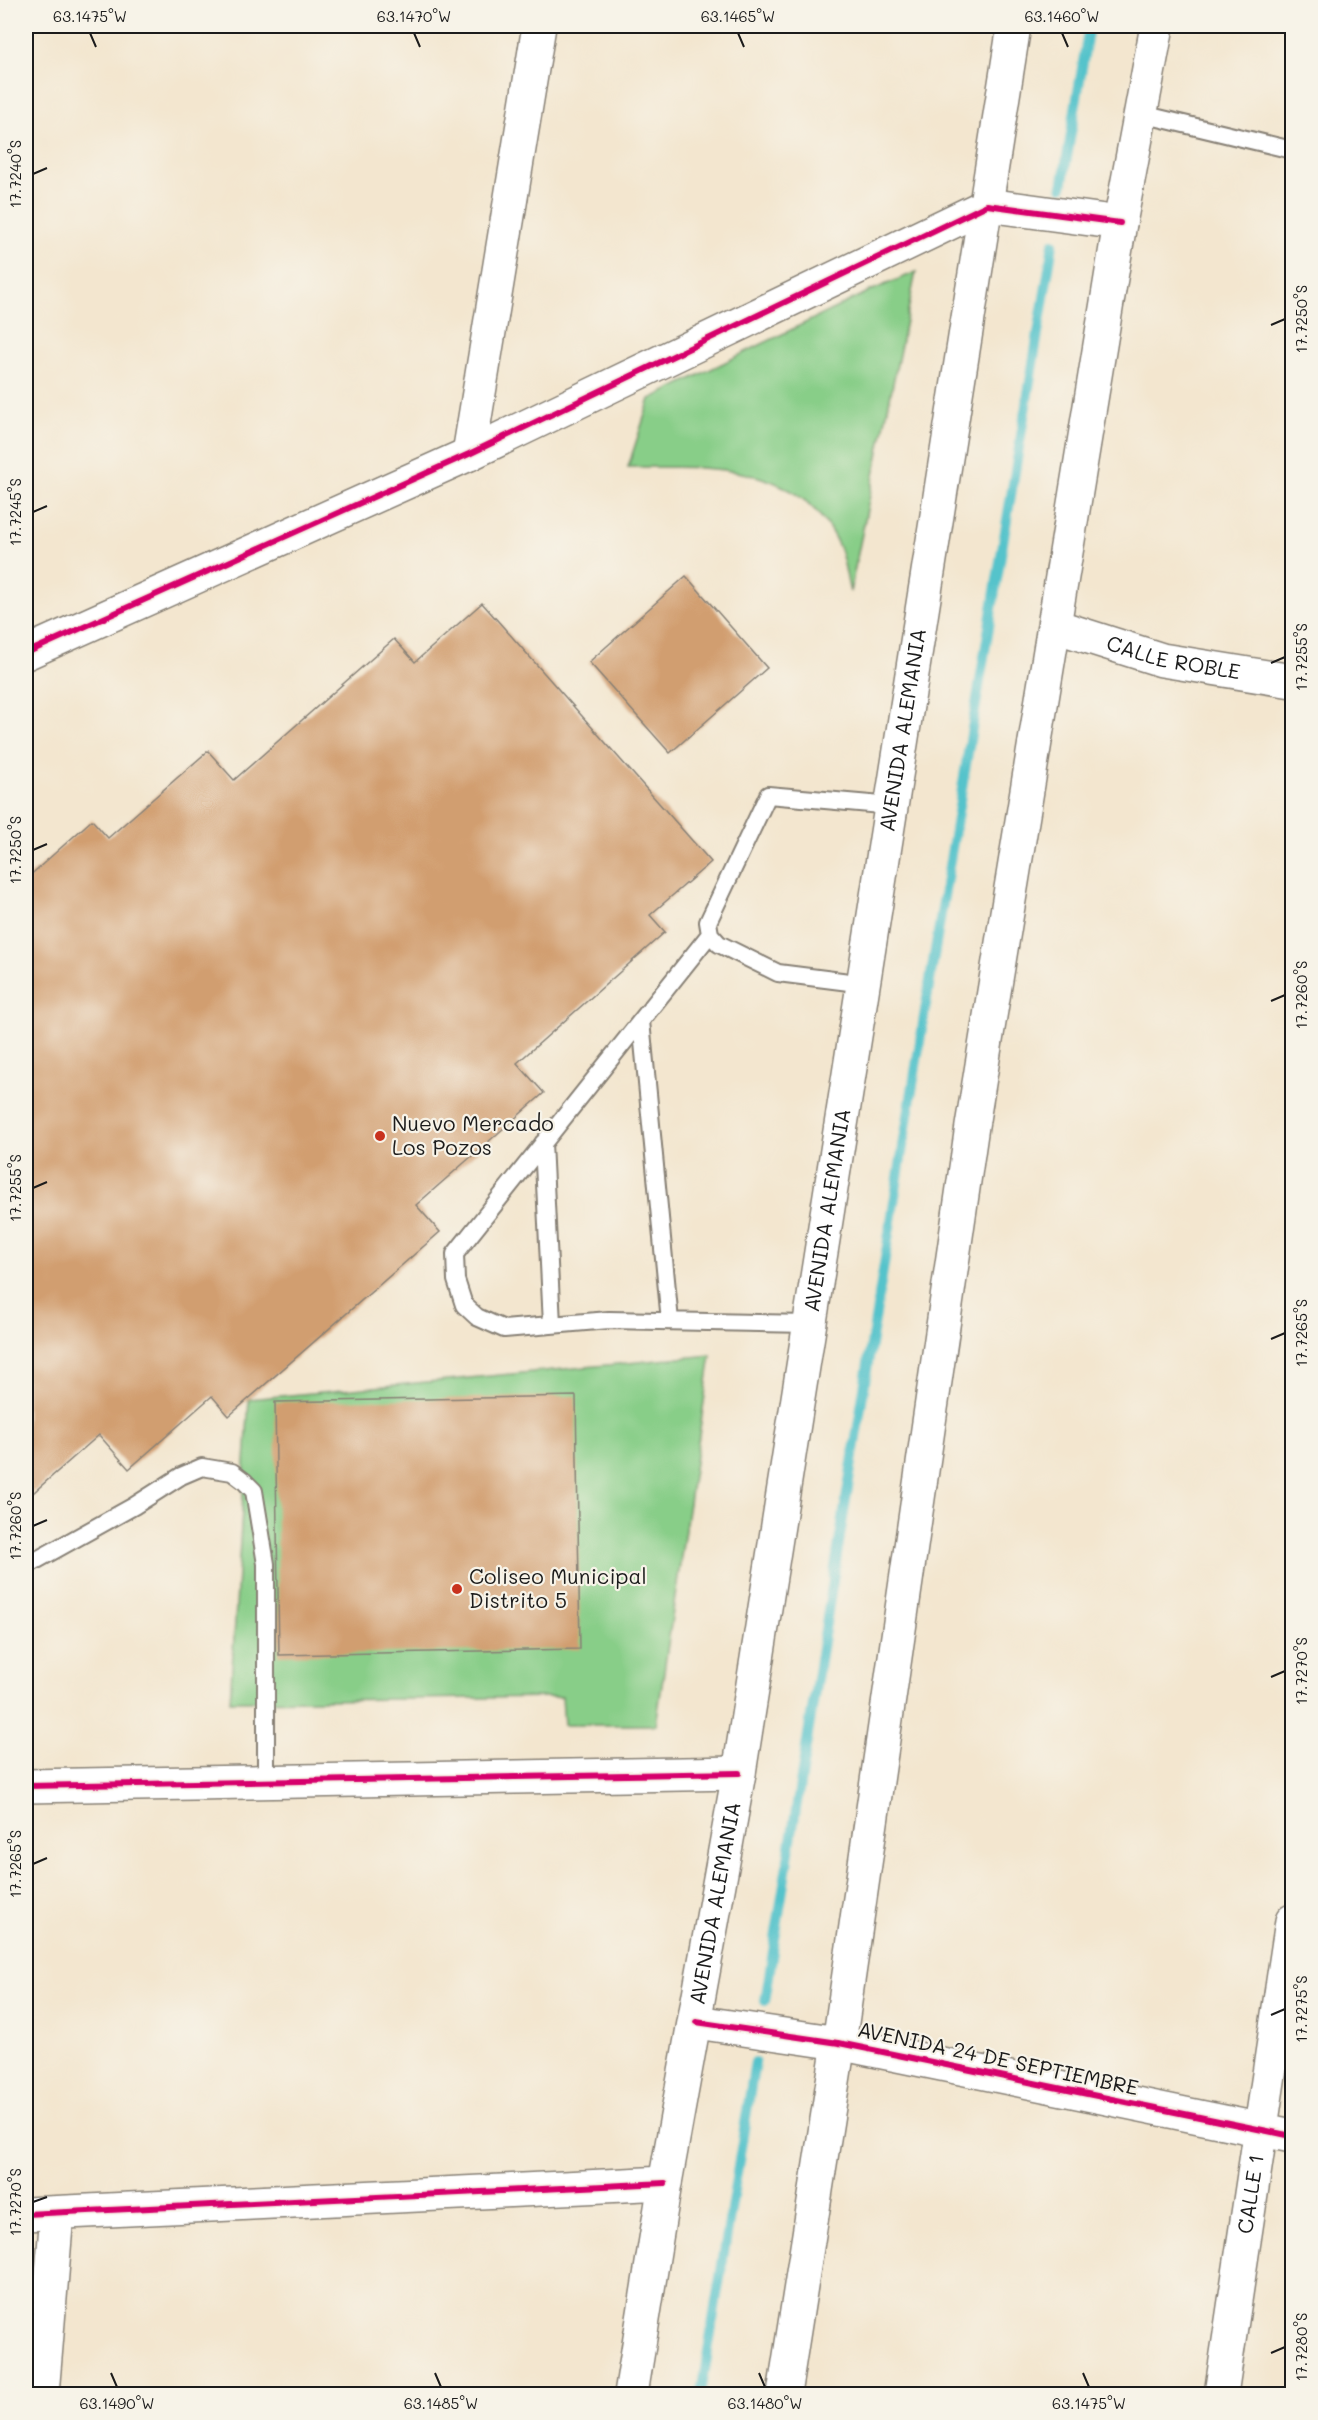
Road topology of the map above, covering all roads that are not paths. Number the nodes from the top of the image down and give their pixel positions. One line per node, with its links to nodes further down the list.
1 (539, 26): 8 (main road)
2 (1014, 26): 6 (main road, AVENIDA ALEMANIA)
3 (1157, 26): 4 (main road)
4 (1142, 114): 5 (lane); 7 (main road)
5 (1293, 150)
6 (987, 205): 7 (main road); 8 (main road); 12 (main road, AVENIDA ALEMANIA)
7 (1120, 223): 9 (main road)
8 (469, 454): 10 (main road)
9 (1055, 626): 11 (main road, CALLE ROBLE); 26 (main road)
10 (26, 653)
11 (1293, 681)
12 (893, 806): 13 (lane); 14 (main road, AVENIDA ALEMANIA)
13 (710, 934): 14 (lane); 15 (lane)
14 (865, 984): 19 (main road, AVENIDA ALEMANIA)
15 (641, 1021): 16 (lane); 17 (lane)
16 (543, 1143): 18 (lane); 18 (lane)
17 (670, 1321): 18 (lane); 19 (lane)
18 (552, 1324)
19 (811, 1324): 21 (main road, AVENIDA ALEMANIA)
20 (26, 1566): 22 (lane)
21 (740, 1773): 22 (main road); 25 (main road, AVENIDA ALEMANIA)
22 (266, 1782): 23 (main road)
23 (26, 1786)
24 (1293, 1921): 27 (main road, CALLE 1)
25 (696, 2022): 26 (main road, AVENIDA 24 DE SEPTIEMBRE); 28 (main road, AVENIDA ALEMANIA)
26 (839, 2043): 27 (main road, AVENIDA 24 DE SEPTIEMBRE); 32 (main road)
27 (1277, 2133): 33 (main road, CALLE 1)
28 (665, 2183): 29 (main road); 31 (main road, AVENIDA ALEMANIA)
29 (41, 2214): 30 (main road)
30 (42, 2394)
31 (631, 2394)
32 (784, 2394)
33 (1221, 2394)

